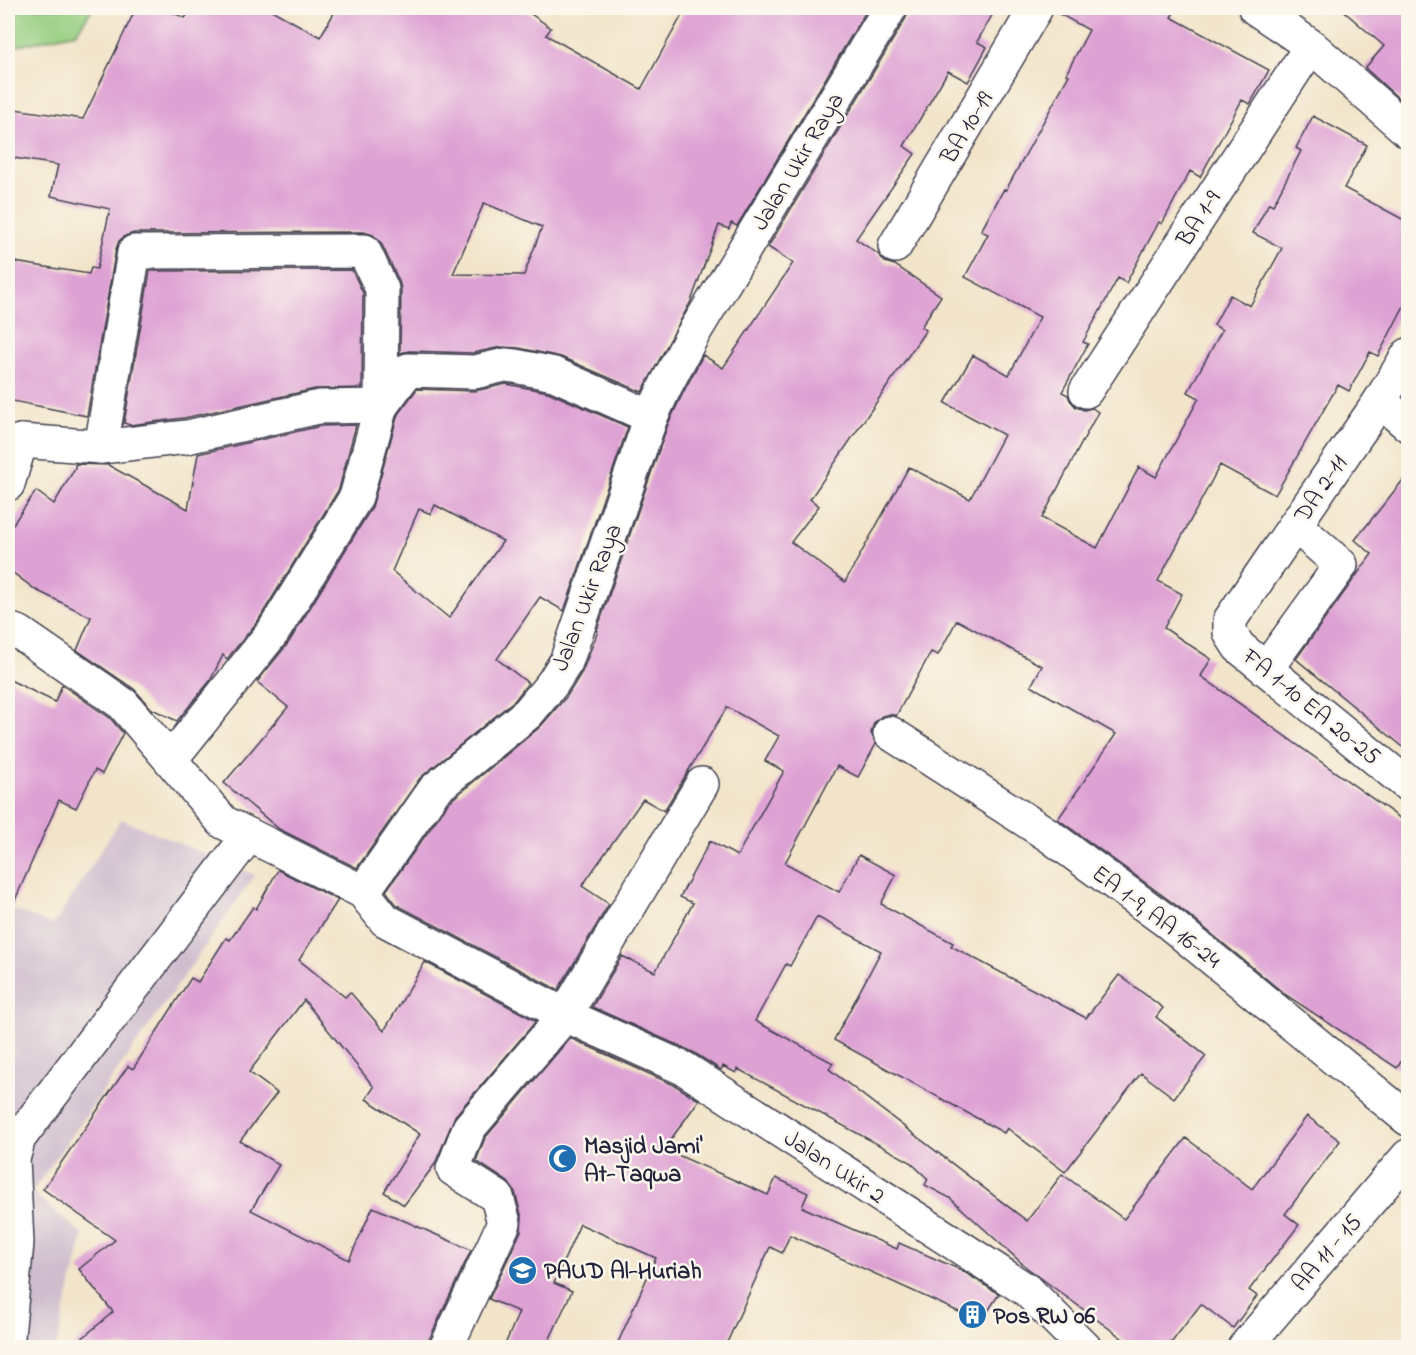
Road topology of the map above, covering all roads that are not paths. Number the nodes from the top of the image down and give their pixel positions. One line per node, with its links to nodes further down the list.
1 (890, 8): 11 (street, Jalan Ukir Raya)
2 (1036, 8): 6 (street, BA 10-19)
3 (1261, 9): 4 (street)
4 (1311, 46): 5 (street); 8 (street, BA 1-9)
5 (1408, 131)
6 (895, 246)
7 (1408, 355): 9 (street, DA 2-11)
8 (1086, 391)
9 (1380, 401): 12 (street); 16 (street, DA 2-11)
10 (381, 406): 11 (street); 14 (street); 14 (street); 21 (street)
11 (651, 417): 25 (street, Jalan Ukir Raya)
12 (1408, 425)
13 (14, 443): 14 (street); 15 (street)
14 (101, 447)
15 (8, 484)
16 (1295, 525): 17 (street, DA 2-11); 19 (street)
17 (1230, 620): 19 (street, FA 1-10 EA 20-25)
18 (8, 629): 21 (street)
19 (1266, 669): 23 (street, FA 1-10 EA 20-25)
20 (891, 733): 27 (street, EA 1-9, AA 16-24)
21 (171, 759): 24 (street)
22 (702, 784): 26 (street)
23 (1408, 785)
24 (249, 835): 25 (street); 29 (street)
25 (363, 892): 26 (street)
26 (566, 1015): 30 (street); 31 (street, Jalan Ukir 2)
27 (1408, 1119)
28 (1408, 1156): 32 (street, AA 11 - 15)
29 (8, 1336)
30 (446, 1347)
31 (1085, 1347)
32 (1244, 1347)

